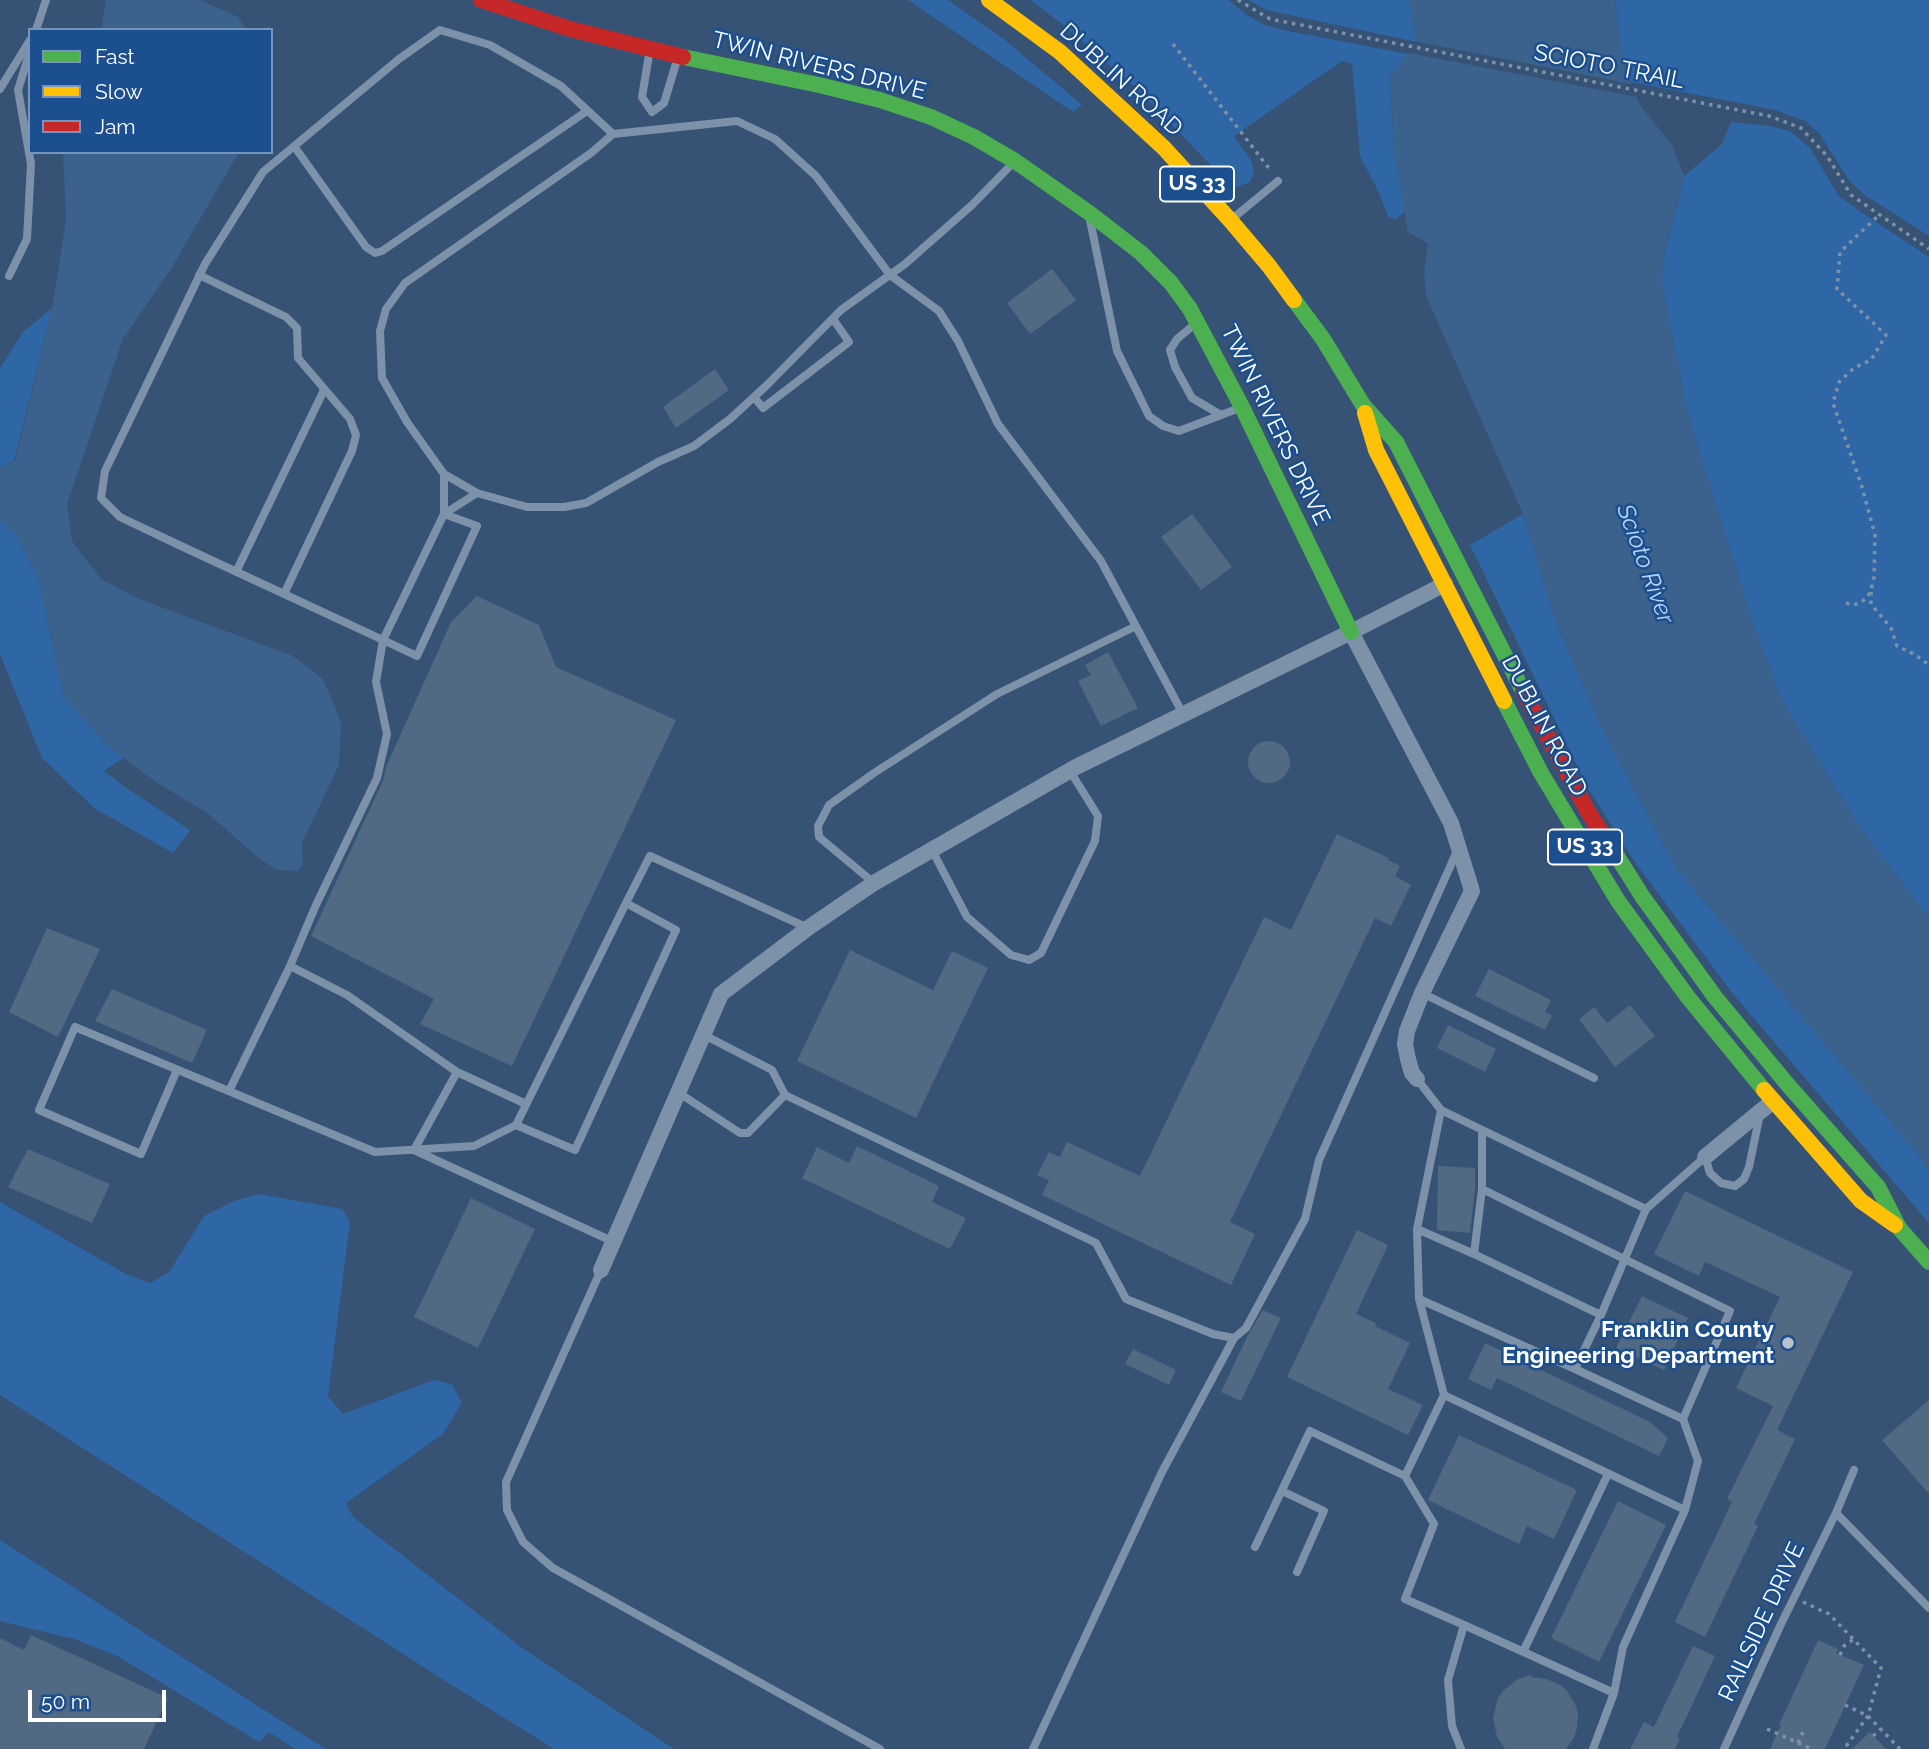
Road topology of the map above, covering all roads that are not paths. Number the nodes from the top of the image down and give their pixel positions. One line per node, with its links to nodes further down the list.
1 (46, 0): 4 (lane)
2 (481, 0): 6 (main road, TWIN RIVERS DRIVE)
3 (989, 0): 20 (main road, DUBLIN ROAD / US 33)
4 (36, 28)
5 (28, 43): 9 (lane)
6 (650, 49): 7 (main road, TWIN RIVERS DRIVE); 11 (lane)
7 (678, 56): 11 (lane); 17 (main road, TWIN RIVERS DRIVE)
8 (28, 58): 15 (lane)
9 (0, 89)
10 (587, 111): 13 (lane); 14 (lane); 14 (lane)
11 (652, 112): 12 (lane)
12 (653, 130): 13 (lane); 22 (lane)
13 (613, 134): 31 (lane)
14 (294, 146): 21 (lane)
15 (28, 147)
16 (29, 154): 23 (lane)
17 (1015, 161): 19 (main road, TWIN RIVERS DRIVE); 22 (lane)
18 (1278, 181): 20 (lane)
19 (1088, 212): 25 (main road, TWIN RIVERS DRIVE); 30 (lane)
20 (1230, 220): 28 (main road, DUBLIN ROAD / US 33)
21 (199, 275): 26 (lane); 34 (lane)
22 (890, 275): 24 (lane); 37 (lane)
23 (9, 276)
24 (833, 319): 27 (lane); 27 (lane)
25 (1198, 322): 29 (main road, TWIN RIVERS DRIVE); 30 (lane)
26 (324, 390): 34 (lane); 36 (lane)
27 (754, 397): 32 (lane)
28 (1363, 405): 35 (main road, DUBLIN ROAD / US 33); 66 (main road, DUBLIN ROAD / US 33)
29 (1242, 407): 30 (lane); 38 (main road, TWIN RIVERS DRIVE)
30 (1221, 415)
31 (444, 474): 32 (lane); 33 (lane)
32 (477, 493): 33 (lane)
33 (444, 514): 39 (lane); 39 (lane)
34 (236, 572): 36 (lane)
35 (1445, 584): 38 (street); 58 (main road, DUBLIN ROAD / US 33)
36 (284, 594): 39 (lane)
37 (1136, 626): 40 (lane); 44 (lane)
38 (1351, 632): 40 (street); 42 (street)
39 (383, 640): 47 (lane)
40 (1183, 714): 41 (street)
41 (1069, 771): 43 (street); 43 (lane)
42 (1459, 848): 48 (street); 75 (lane)
43 (932, 850): 44 (street)
44 (874, 883): 46 (street)
45 (626, 903): 46 (lane); 57 (lane); 60 (lane)
46 (808, 928): 49 (street)
47 (290, 966): 51 (lane); 54 (lane)
48 (1422, 993): 52 (lane); 53 (street)
49 (704, 1035): 55 (street); 56 (lane)
50 (177, 1070): 50 (lane); 54 (lane)
51 (457, 1072): 57 (lane); 62 (lane)
52 (1594, 1078)
53 (1417, 1079): 59 (lane)
54 (229, 1091): 62 (lane)
55 (679, 1093): 56 (lane); 68 (street)
56 (785, 1095): 75 (lane)
57 (526, 1104): 60 (lane)
58 (1767, 1106): 63 (street); 63 (lane); 66 (main road, DUBLIN ROAD / US 33)
59 (1441, 1110): 61 (lane); 67 (lane)
60 (516, 1125): 62 (lane)
61 (1482, 1130): 64 (lane); 65 (lane)
62 (414, 1150): 68 (lane)
63 (1705, 1157): 65 (lane)
64 (1482, 1189): 69 (lane); 70 (lane)
65 (1646, 1209): 70 (lane)
66 (1899, 1228): 71 (main road, DUBLIN ROAD / US 33)
67 (1417, 1229): 69 (lane); 73 (lane)
68 (614, 1242): 72 (street)
69 (1474, 1254): 74 (lane)
70 (1624, 1259): 74 (lane); 78 (lane)
71 (1929, 1262)
72 (601, 1270): 91 (lane)
73 (1419, 1299): 76 (lane); 77 (lane)
74 (1601, 1315): 76 (lane)
75 (1234, 1338): 92 (lane)
76 (1575, 1368): 78 (lane)
77 (1444, 1395): 80 (lane); 81 (lane)
78 (1683, 1419): 83 (lane)
79 (1854, 1470): 84 (lane, RAILSIDE DRIVE)
80 (1608, 1474): 83 (lane); 89 (lane)
81 (1405, 1476): 82 (lane); 88 (lane)
82 (1282, 1491): 85 (lane); 86 (lane)
83 (1685, 1510): 90 (lane)
84 (1836, 1513): 87 (lane); 95 (lane, RAILSIDE DRIVE)
85 (1255, 1547)
86 (1297, 1572)
87 (1929, 1608)
88 (1464, 1625): 89 (lane); 93 (lane)
89 (1523, 1652): 90 (lane)
90 (1615, 1693): 94 (lane)
91 (880, 1749)
92 (1033, 1749)
93 (1461, 1749)
94 (1593, 1749)
95 (1724, 1749)

